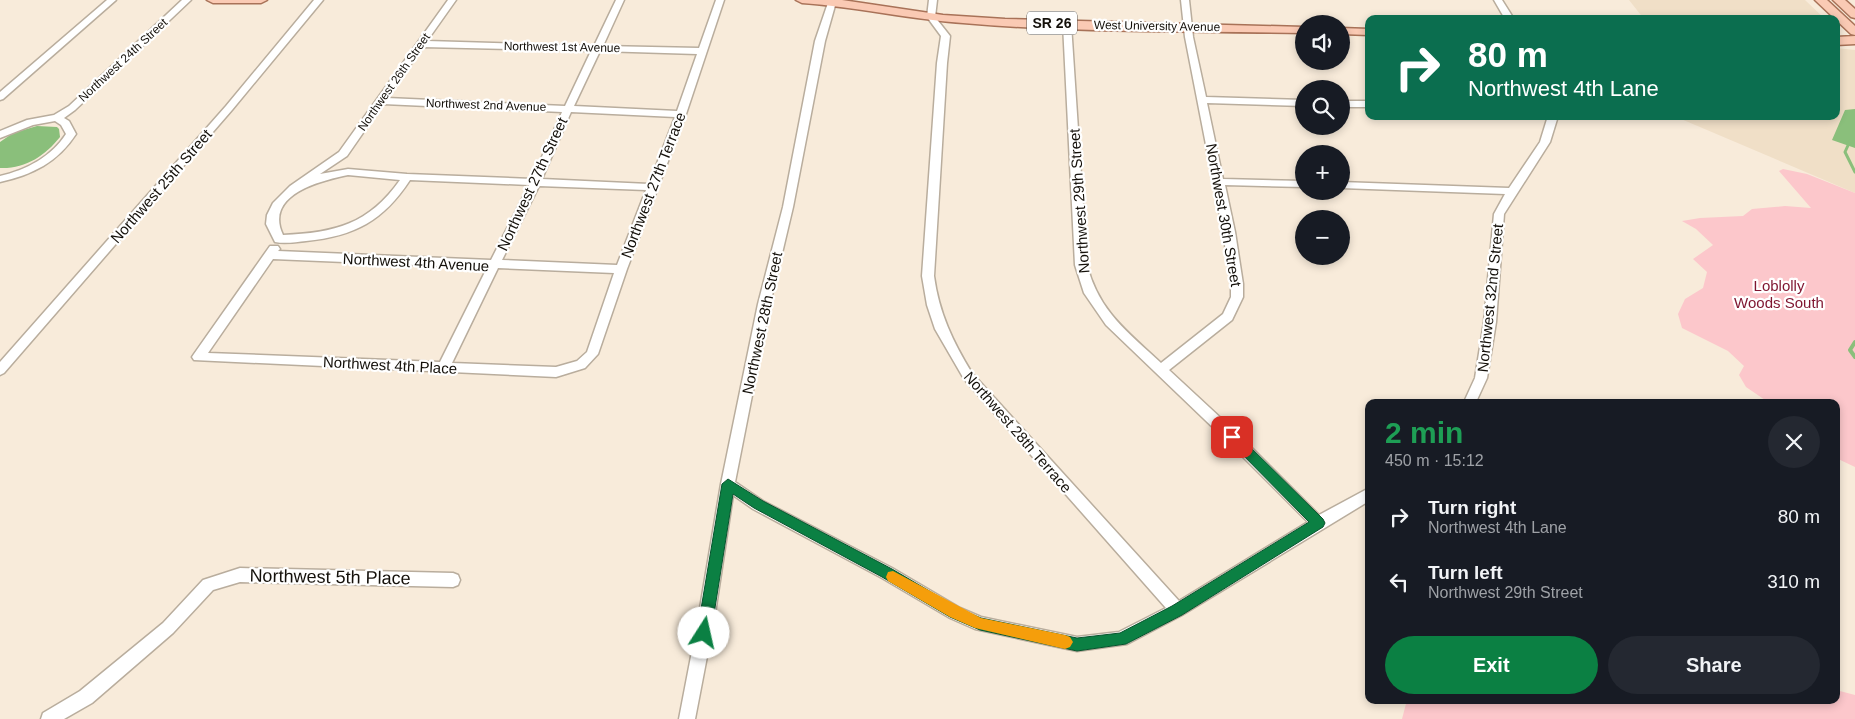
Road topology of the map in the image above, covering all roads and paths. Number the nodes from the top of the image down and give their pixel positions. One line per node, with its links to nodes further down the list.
1 (112, 0): 33 (street)
2 (187, 0): 41 (street, Northwest 24th Street)
3 (213, 0): 4 (main road)
4 (261, 0)
5 (319, 0): 61 (street, Northwest 25th Street)
6 (452, 0): 30 (street, Northwest 26th Street)
7 (620, 0): 31 (street, Northwest 27th Street)
8 (720, 0): 32 (street, Northwest 27th Terrace)
9 (802, 0): 15 (main road, West University Avenue / SR 26)
10 (933, 0): 19 (street)
11 (1185, 0): 22 (street, Northwest 30th Street)
12 (1498, 0): 16 (street)
13 (1821, 0): 17 (main road)
14 (1839, 0): 18 (main road)
15 (832, 2): 19 (main road, West University Avenue / SR 26); 64 (street, Northwest 28th Street)
16 (1507, 15)
17 (1837, 15)
18 (1855, 15)
19 (931, 17): 21 (main road, West University Avenue / SR 26); 68 (street, Northwest 28th Terrace)
20 (1840, 18): 26 (main road)
21 (1067, 24): 22 (main road, West University Avenue / SR 26); 62 (street, Northwest 29th Street)
22 (1188, 27): 23 (main road, West University Avenue / SR 26); 34 (street, Northwest 30th Street)
23 (1295, 30)
24 (1350, 31): 25 (main road)
25 (1365, 32)
26 (1855, 32): 27 (main road)
27 (1840, 33)
28 (1855, 40): 29 (main road)
29 (1840, 41)
30 (421, 44): 31 (street, Northwest 1st Avenue); 35 (street, Northwest 26th Street)
31 (596, 48): 32 (street, Northwest 1st Avenue); 39 (street, Northwest 27th Street)
32 (703, 51): 40 (street, Northwest 27th Terrace)
33 (0, 97)
34 (1203, 100): 36 (street); 49 (street, Northwest 30th Street)
35 (382, 101): 39 (street, Northwest 2nd Avenue); 44 (street, Northwest 26th Street)
36 (1295, 103)
37 (1350, 104): 38 (street)
38 (1365, 104)
39 (568, 109): 40 (street, Northwest 2nd Avenue); 48 (street, Northwest 27th Street)
40 (681, 114): 52 (street, Northwest 27th Terrace)
41 (58, 118): 43 (street, Northwest 24th Street); 47 (street)
42 (1552, 120): 54 (street, Northwest 32nd Street)
43 (0, 135)
44 (333, 162): 45 (street); 53 (street, Northwest 26th Street)
45 (348, 172): 46 (street); 53 (street, Northwest 26th Street)
46 (407, 177): 48 (street); 55 (street)
47 (0, 179)
48 (536, 182): 52 (street); 57 (street, Northwest 27th Street)
49 (1220, 182): 50 (street); 62 (street, Northwest 30th Street)
50 (1295, 184)
51 (1350, 185): 54 (street)
52 (651, 187): 58 (street, Northwest 27th Terrace)
53 (294, 188): 55 (street, Northwest 26th Street)
54 (1512, 191): 63 (street, Northwest 32nd Street)
55 (279, 239): 56 (street)
56 (272, 255): 57 (street, Northwest 4th Avenue); 60 (street, Northwest 4th Place)
57 (494, 266): 58 (street, Northwest 4th Avenue); 60 (street, Northwest 27th Street)
58 (621, 269): 59 (street, Northwest 27th Terrace)
59 (581, 365): 60 (street, Northwest 4th Place)
60 (443, 368)
61 (0, 370)
62 (1161, 370): 66 (street, Northwest 29th Street)
63 (1471, 399)
64 (728, 484): 68 (street); 70 (street, Northwest 28th Street)
65 (1365, 496): 66 (street)
66 (1318, 523): 68 (street)
67 (453, 580): 69 (street, Northwest 5th Place)
68 (1177, 610)
69 (49, 719)
70 (688, 719)

